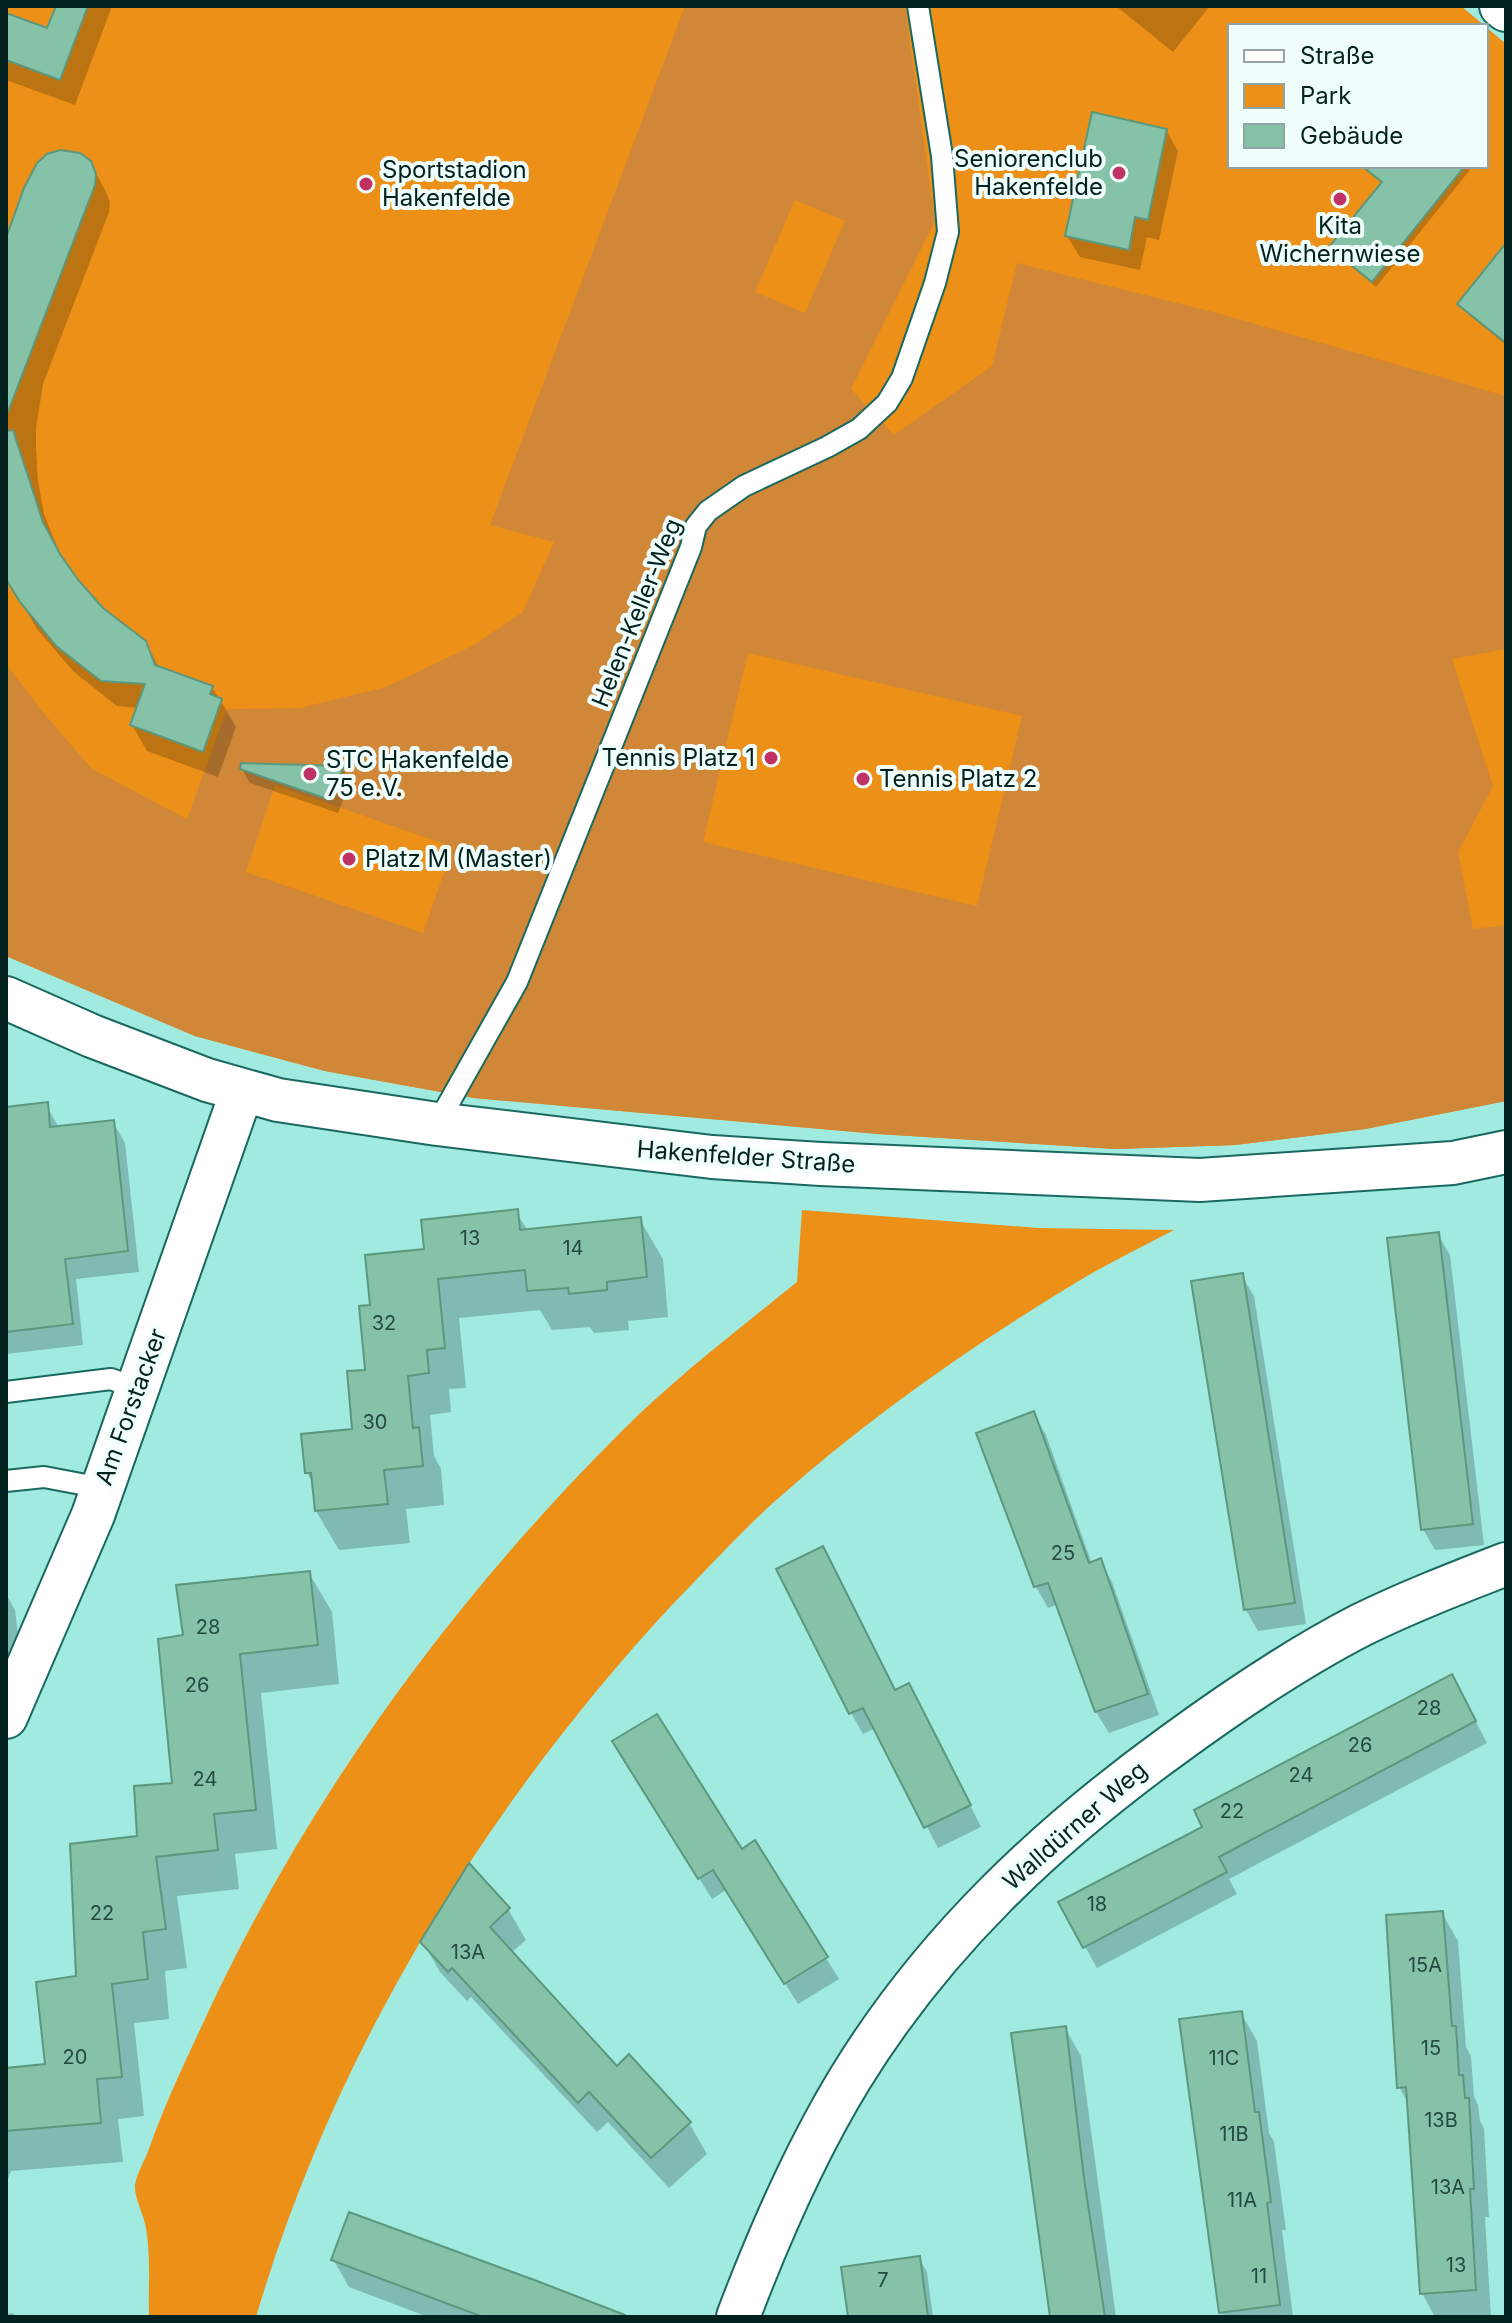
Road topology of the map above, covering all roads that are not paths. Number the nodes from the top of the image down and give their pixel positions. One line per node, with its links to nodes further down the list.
1 (918, 6): 4 (lane, Helen-Keller-Weg)
2 (6, 998): 3 (street, Hakenfelder Straße)
3 (242, 1091): 4 (street, Hakenfelder Straße); 6 (street, Am Forstacker)
4 (437, 1124): 5 (street, Hakenfelder Straße)
5 (1506, 1152)
6 (138, 1389): 7 (lane); 9 (street, Am Forstacker)
7 (6, 1392)
8 (6, 1481): 9 (lane)
9 (102, 1488): 11 (street, Am Forstacker)
10 (1506, 1564): 12 (street, Walldürner Weg)
11 (6, 1717)
12 (738, 2317)

